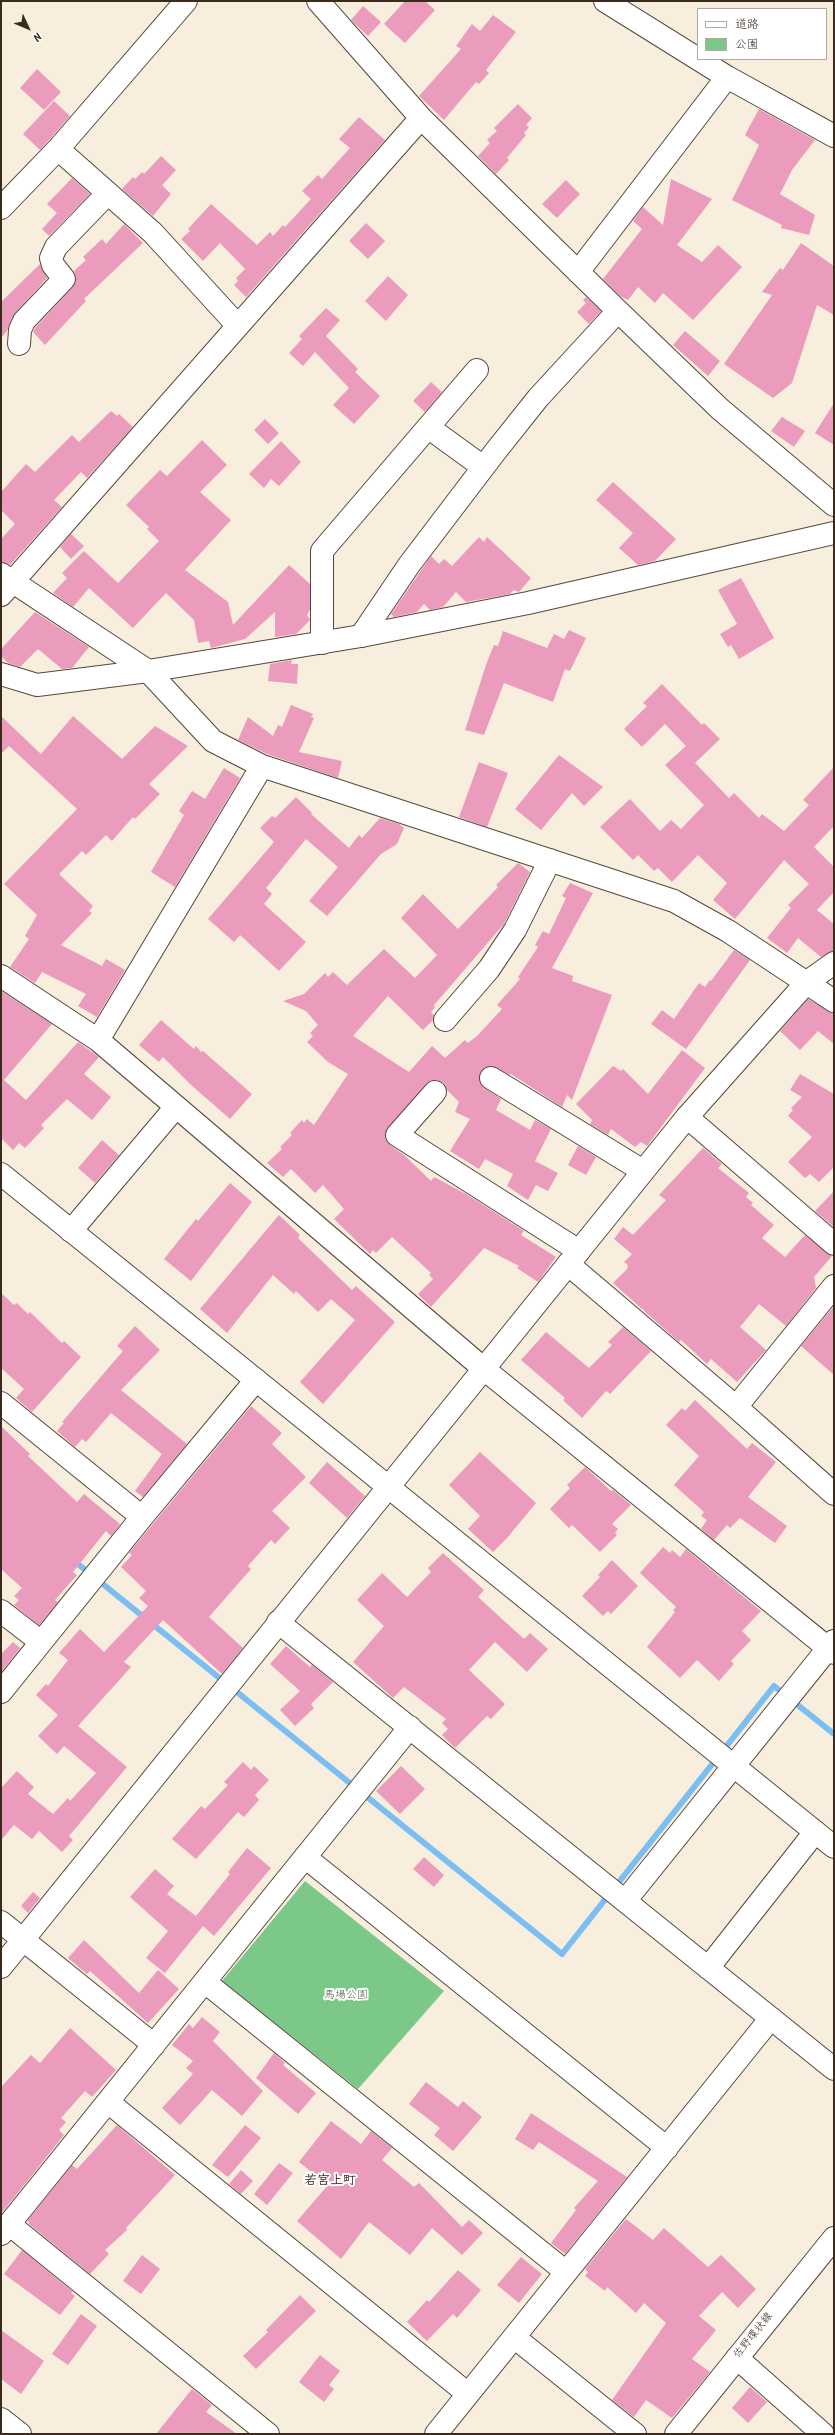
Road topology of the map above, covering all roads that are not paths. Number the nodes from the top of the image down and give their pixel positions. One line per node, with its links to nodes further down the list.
1 (186, 1): 9 (street)
2 (318, 1): 7 (street)
3 (605, 1): 4 (street)
4 (697, 58)
5 (700, 60): 6 (street)
6 (727, 77): 8 (street); 12 (street)
7 (421, 118): 12 (street); 14 (street)
8 (834, 136)
9 (58, 149): 10 (street); 11 (street)
10 (107, 194): 14 (street); 15 (street)
11 (1, 208)
12 (578, 272): 13 (street)
13 (618, 311): 18 (street); 19 (street)
14 (238, 326): 21 (street)
15 (19, 344)
16 (477, 370): 17 (street)
17 (428, 427): 18 (street); 23 (street)
18 (483, 467): 22 (street)
19 (834, 505)
20 (834, 532): 22 (street)
21 (5, 583): 24 (street)
22 (361, 636): 23 (street)
23 (322, 643): 24 (street)
24 (148, 671): 25 (street); 26 (street)
25 (1, 674)
26 (262, 766): 27 (street); 33 (street)
27 (550, 860): 30 (street); 32 (street)
28 (834, 963): 30 (street)
29 (1, 976): 33 (street)
30 (807, 982): 31 (street); 37 (street)
31 (834, 1001)
32 (445, 1020)
33 (98, 1040): 36 (street)
34 (491, 1078): 38 (street)
35 (435, 1092): 42 (street)
36 (175, 1108): 40 (street); 44 (street)
37 (686, 1117): 38 (street); 41 (street)
38 (643, 1171): 42 (street)
39 (1, 1174): 40 (street)
40 (72, 1231): 45 (street)
41 (834, 1244)
42 (573, 1257): 44 (street); 47 (street)
43 (834, 1286): 47 (street)
44 (484, 1369): 48 (street); 54 (street)
45 (256, 1380): 48 (street); 50 (street)
46 (1, 1403): 50 (street)
47 (736, 1407): 49 (street)
48 (388, 1489): 52 (street); 57 (street)
49 (834, 1494)
50 (142, 1517): 53 (street)
51 (1, 1611): 53 (street)
52 (278, 1622): 56 (street); 63 (street)
53 (41, 1642): 55 (street)
54 (832, 1648): 57 (street)
55 (1, 1692)
56 (410, 1727): 60 (street); 61 (street)
57 (734, 1765): 58 (street); 61 (street)
58 (815, 1832): 59 (street); 65 (street)
59 (834, 1847)
60 (305, 1857): 66 (street); 71 (street)
61 (625, 1901): 65 (street)
62 (1, 1922): 63 (street)
63 (23, 1940): 64 (street); 68 (street)
64 (1, 1967)
65 (708, 1968): 67 (street)
66 (205, 1982): 68 (street); 74 (street)
67 (771, 2018): 69 (street); 71 (street)
68 (154, 2045): 70 (street)
69 (834, 2069)
70 (108, 2102): 72 (street); 77 (street)
71 (667, 2148): 74 (street)
72 (5, 2229): 80 (street)
73 (834, 2238): 76 (street, 佐野環状線)
74 (566, 2272): 75 (street)
75 (514, 2337): 77 (street); 82 (street)
76 (736, 2358): 83 (street, 佐野環状線); 84 (street)
77 (468, 2394): 81 (street)
78 (1, 2419): 79 (street)
79 (20, 2434)
80 (268, 2434)
81 (436, 2434)
82 (635, 2434)
83 (676, 2434)
84 (822, 2434)

